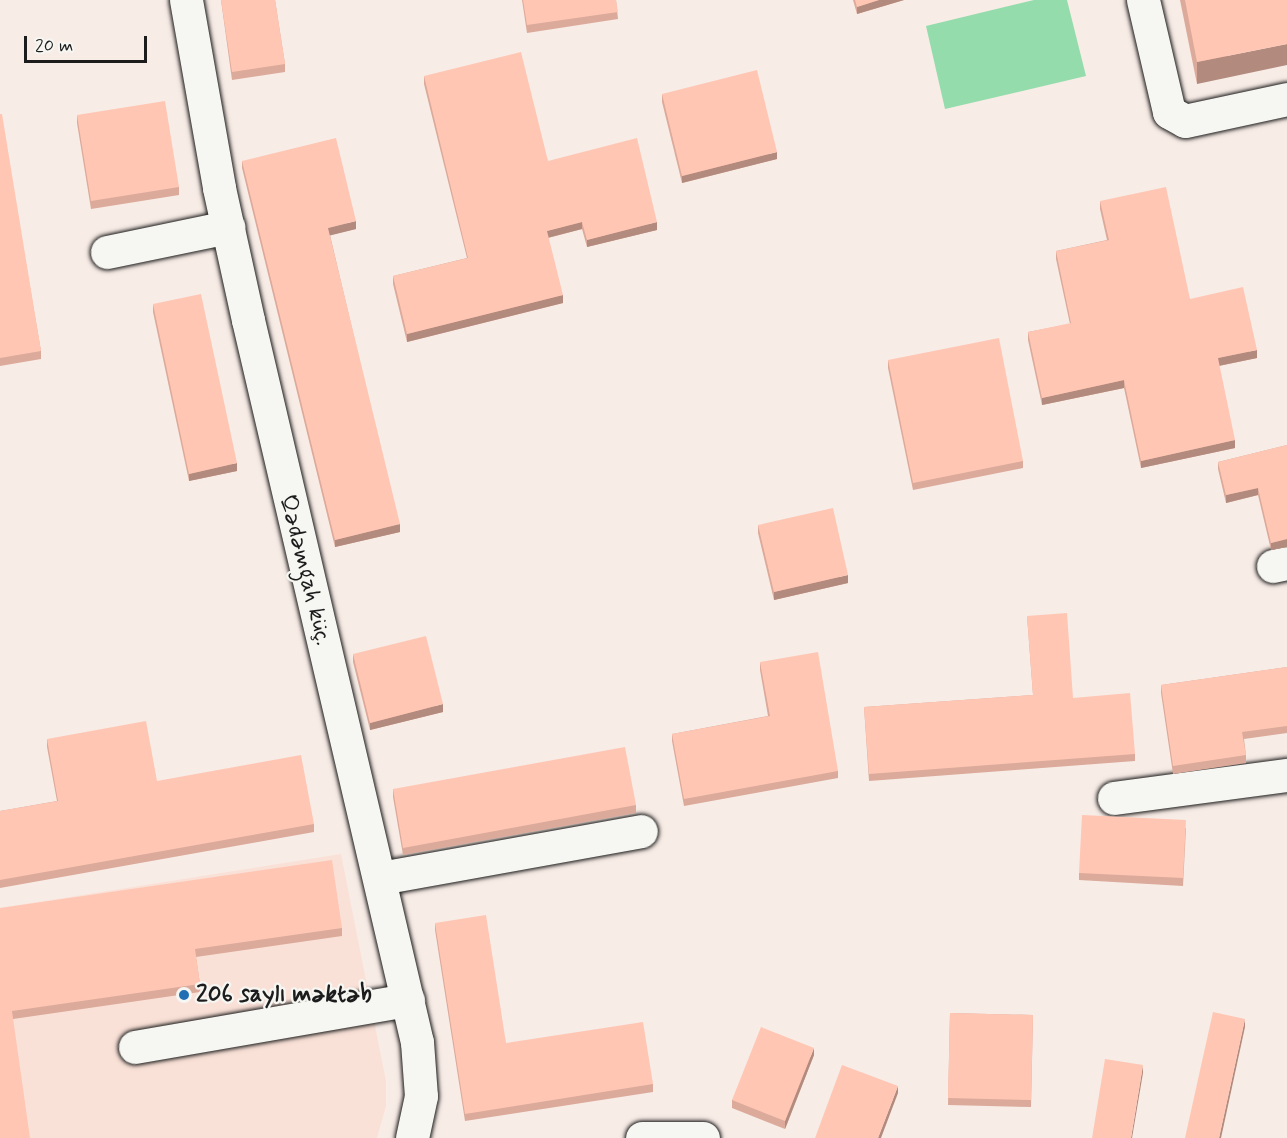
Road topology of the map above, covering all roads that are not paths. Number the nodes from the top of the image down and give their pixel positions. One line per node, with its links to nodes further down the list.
1 (186, 0): 4 (street, Qədəmgah küç.)
2 (1143, 0): 3 (street)
3 (1287, 99)
4 (228, 227): 5 (street); 9 (street, Qədəmgah küç.)
5 (107, 252)
6 (1287, 776): 7 (street)
7 (1114, 798)
8 (641, 831): 9 (street)
9 (380, 878): 10 (street, Qədəmgah küç.)
10 (408, 1000): 11 (street); 12 (street, Qədəmgah küç.)
11 (135, 1047)
12 (412, 1138)
13 (642, 1138): 14 (street)
14 (703, 1138)

